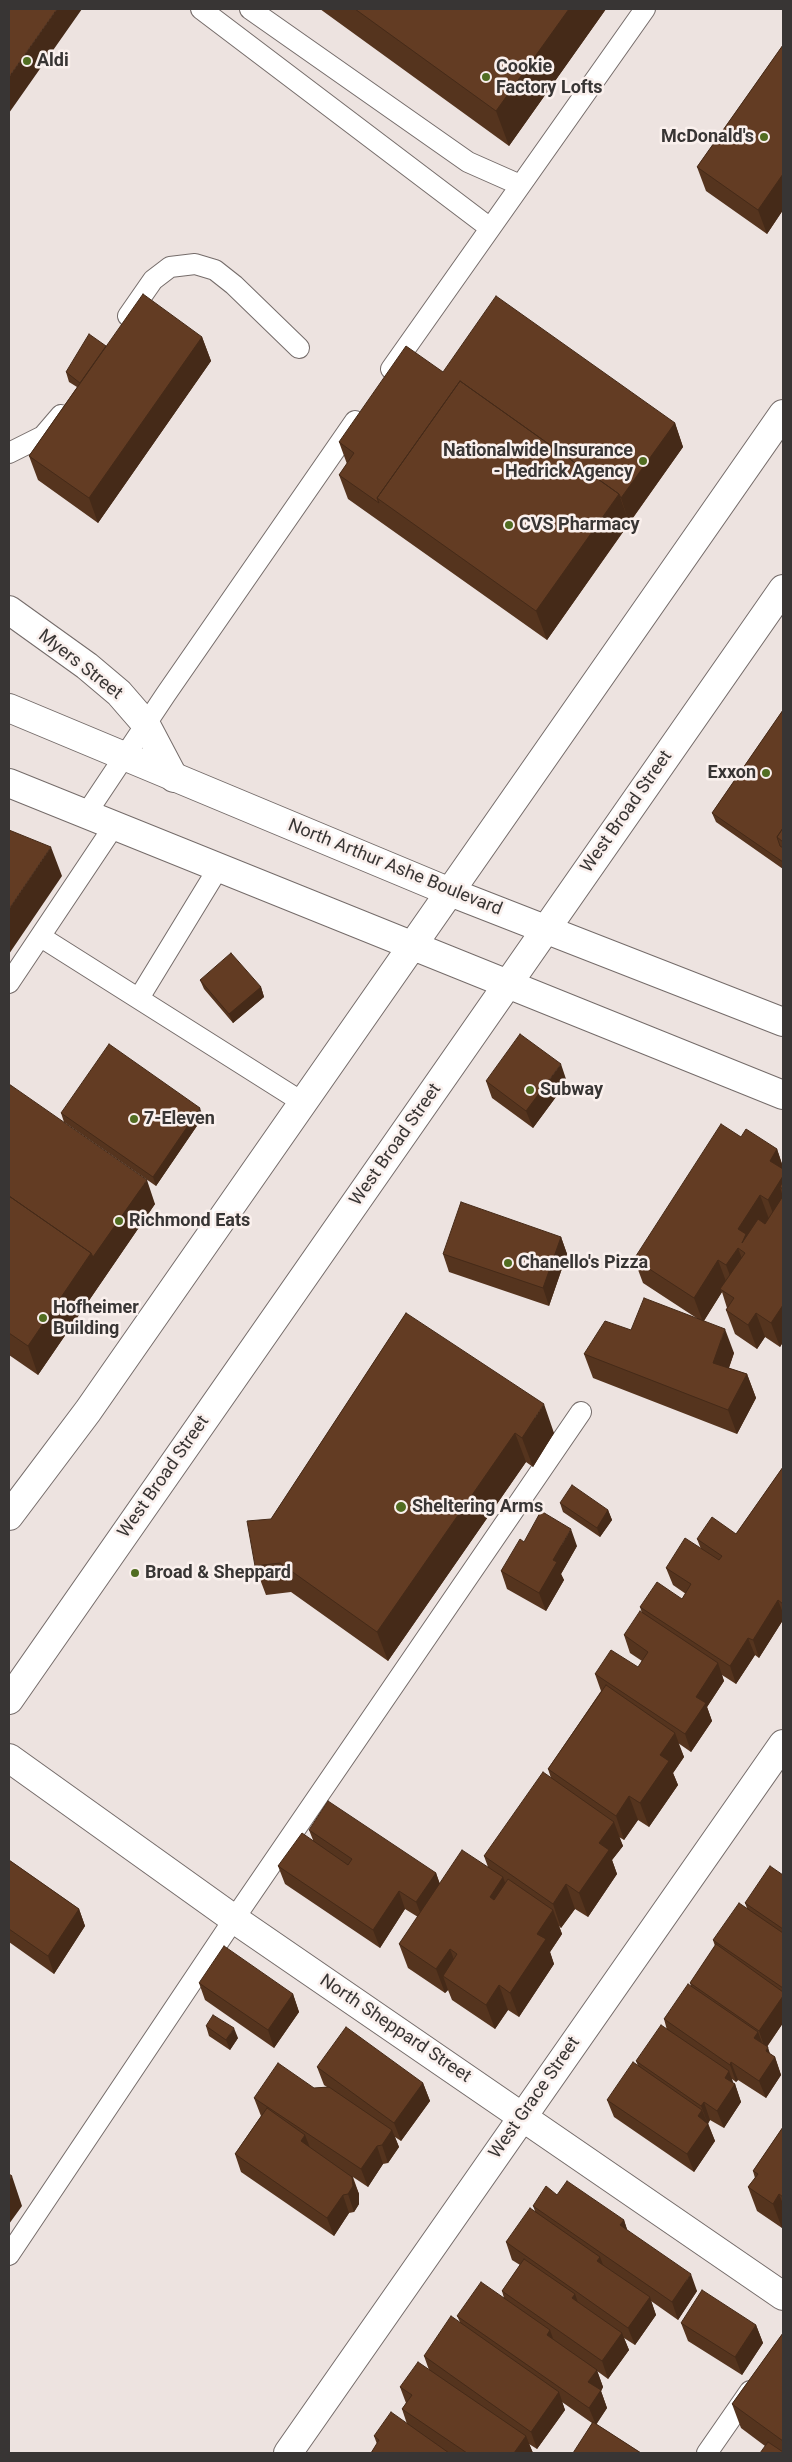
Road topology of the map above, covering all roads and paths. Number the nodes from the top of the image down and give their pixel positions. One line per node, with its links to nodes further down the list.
1 (202, 9): 5 (lane)
2 (250, 9): 4 (lane)
3 (645, 9): 4 (lane)
4 (520, 185): 5 (lane)
5 (490, 228): 8 (lane)
6 (115, 335): 7 (lane)
7 (299, 348)
8 (382, 382)
9 (74, 396): 12 (lane)
10 (365, 406): 16 (lane)
11 (783, 414): 23 (main road)
12 (9, 454)
13 (783, 589): 24 (main road, West Broad Street)
14 (9, 610): 16 (main road, Myers Street)
15 (9, 708): 17 (main road, North Arthur Ashe Boulevard)
16 (145, 723): 17 (lane); 18 (main road, Myers Street)
17 (124, 756): 18 (main road, North Arthur Ashe Boulevard); 20 (lane)
18 (174, 778): 23 (main road, North Arthur Ashe Boulevard)
19 (9, 783): 20 (main road)
20 (86, 814): 21 (main road)
21 (114, 826): 22 (main road); 25 (lane)
22 (219, 867): 26 (main road); 29 (lane)
23 (450, 892): 24 (main road, North Arthur Ashe Boulevard); 26 (main road)
24 (546, 928): 28 (main road, West Broad Street); 30 (main road, North Arthur Ashe Boulevard)
25 (41, 937): 27 (lane); 29 (lane)
26 (411, 946): 28 (main road); 32 (main road)
27 (9, 983)
28 (507, 983): 31 (main road); 35 (main road, West Broad Street)
29 (139, 998): 32 (lane)
30 (783, 1022)
31 (783, 1095)
32 (302, 1102): 34 (main road)
33 (581, 1412): 38 (lane)
34 (9, 1516)
35 (9, 1700)
36 (783, 1744): 39 (main road, West Grace Street)
37 (9, 1758): 38 (main road, North Sheppard Street)
38 (234, 1920): 39 (main road, North Sheppard Street); 40 (lane)
39 (522, 2116): 41 (main road, North Sheppard Street); 43 (main road, West Grace Street)
40 (9, 2255)
41 (783, 2296)
42 (761, 2374): 44 (lane)
43 (288, 2453)
44 (707, 2453)

